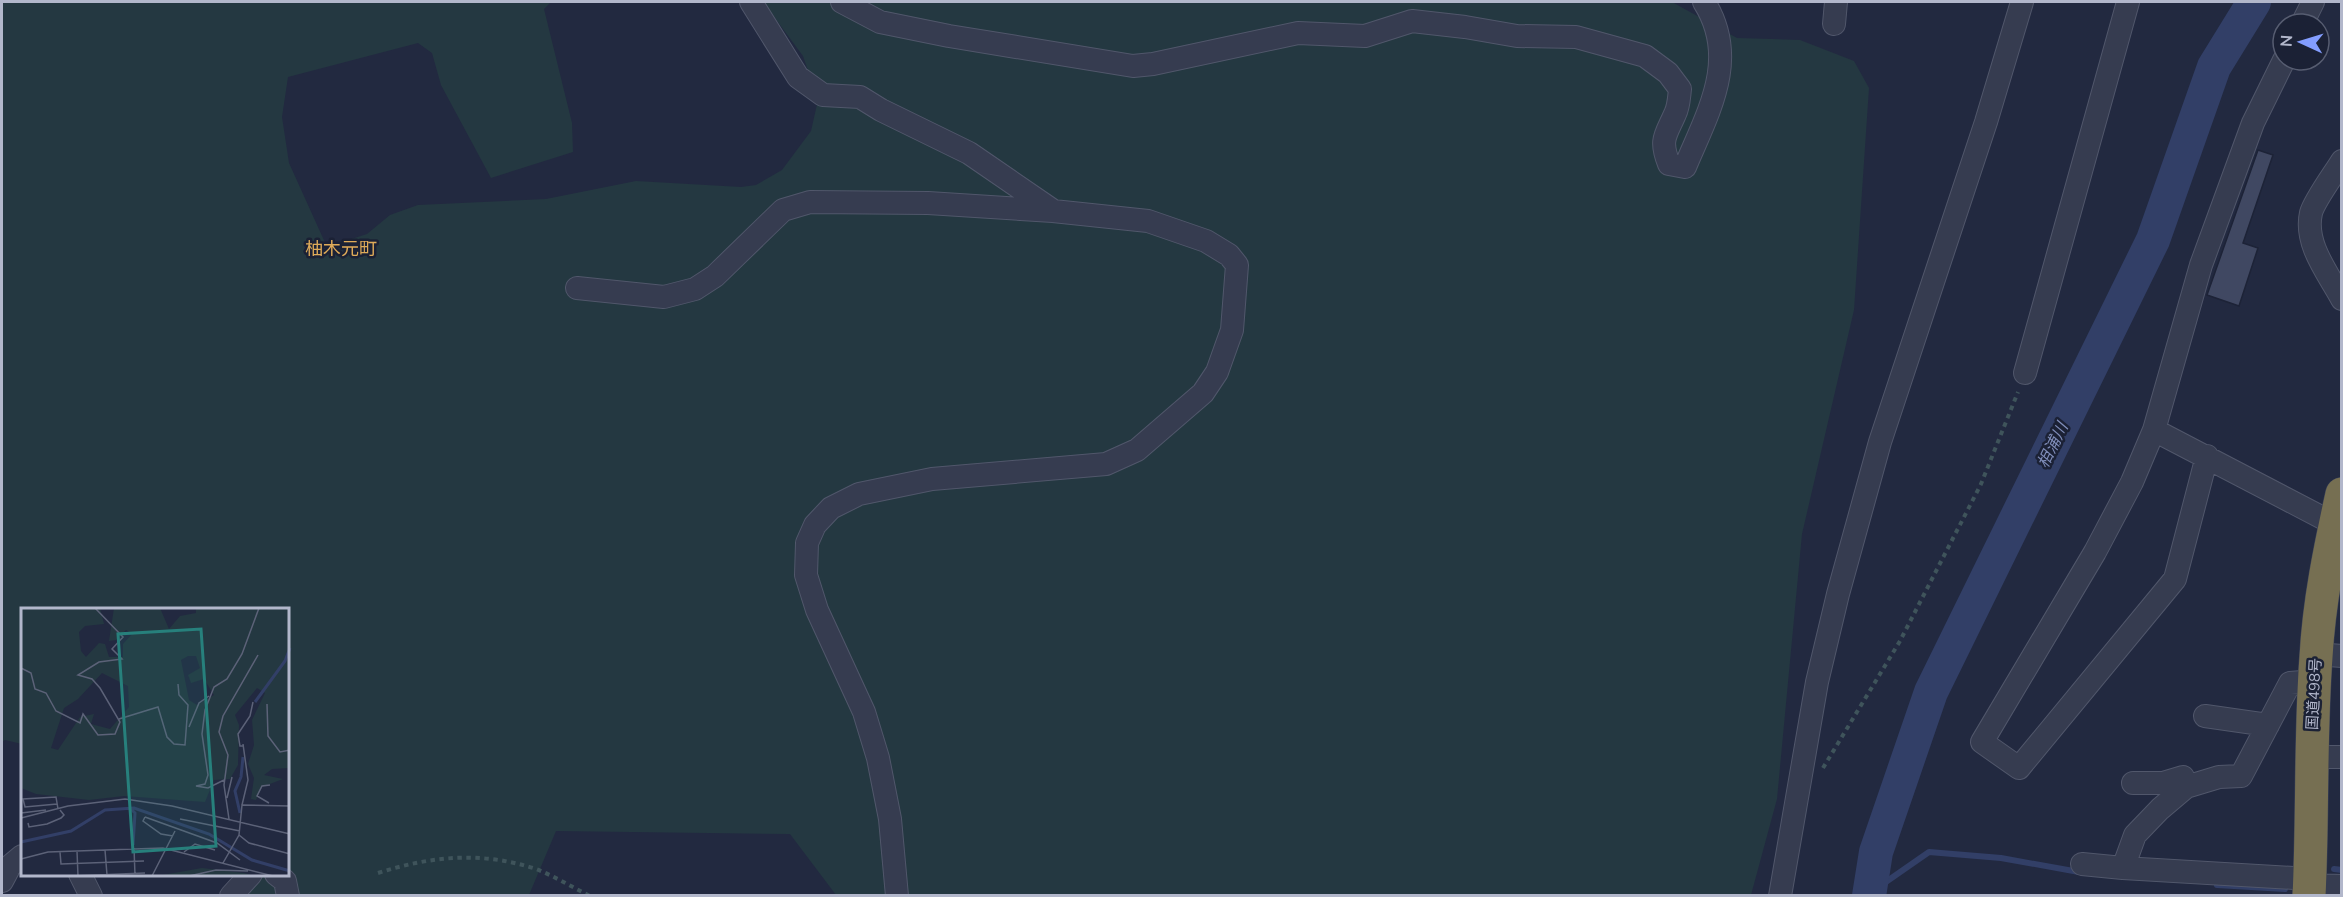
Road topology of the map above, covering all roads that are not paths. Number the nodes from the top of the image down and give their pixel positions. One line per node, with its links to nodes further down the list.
1 (751, 2): 10 (street)
2 (842, 2): 3 (street)
3 (1704, 2)
4 (1836, 2): 7 (street)
5 (2022, 2): 35 (street)
6 (2128, 2): 13 (street)
7 (1834, 24)
8 (2278, 72): 14 (street)
9 (2342, 161): 12 (street)
10 (1053, 211): 11 (street); 34 (street)
11 (577, 288)
12 (2342, 299)
13 (2025, 373)
14 (2154, 430): 15 (street); 15 (street)
15 (2207, 456): 16 (street)
16 (2340, 515): 17 (highway, 国道498号)
17 (2324, 664): 19 (street); 20 (highway, 国道498号)
18 (2205, 716): 19 (street)
19 (2268, 725): 22 (street)
20 (2326, 757): 30 (highway, 国道498号)
21 (2133, 783): 22 (street)
22 (2186, 787): 25 (street)
23 (21, 857): 29 (street)
24 (2082, 864): 25 (street)
25 (2123, 868): 30 (street)
26 (81, 876): 31 (street)
27 (249, 876): 32 (street)
28 (279, 876): 33 (street)
29 (2, 881)
30 (2318, 886)
31 (91, 896)
32 (231, 896)
33 (288, 896)
34 (897, 896)
35 (1780, 896)

